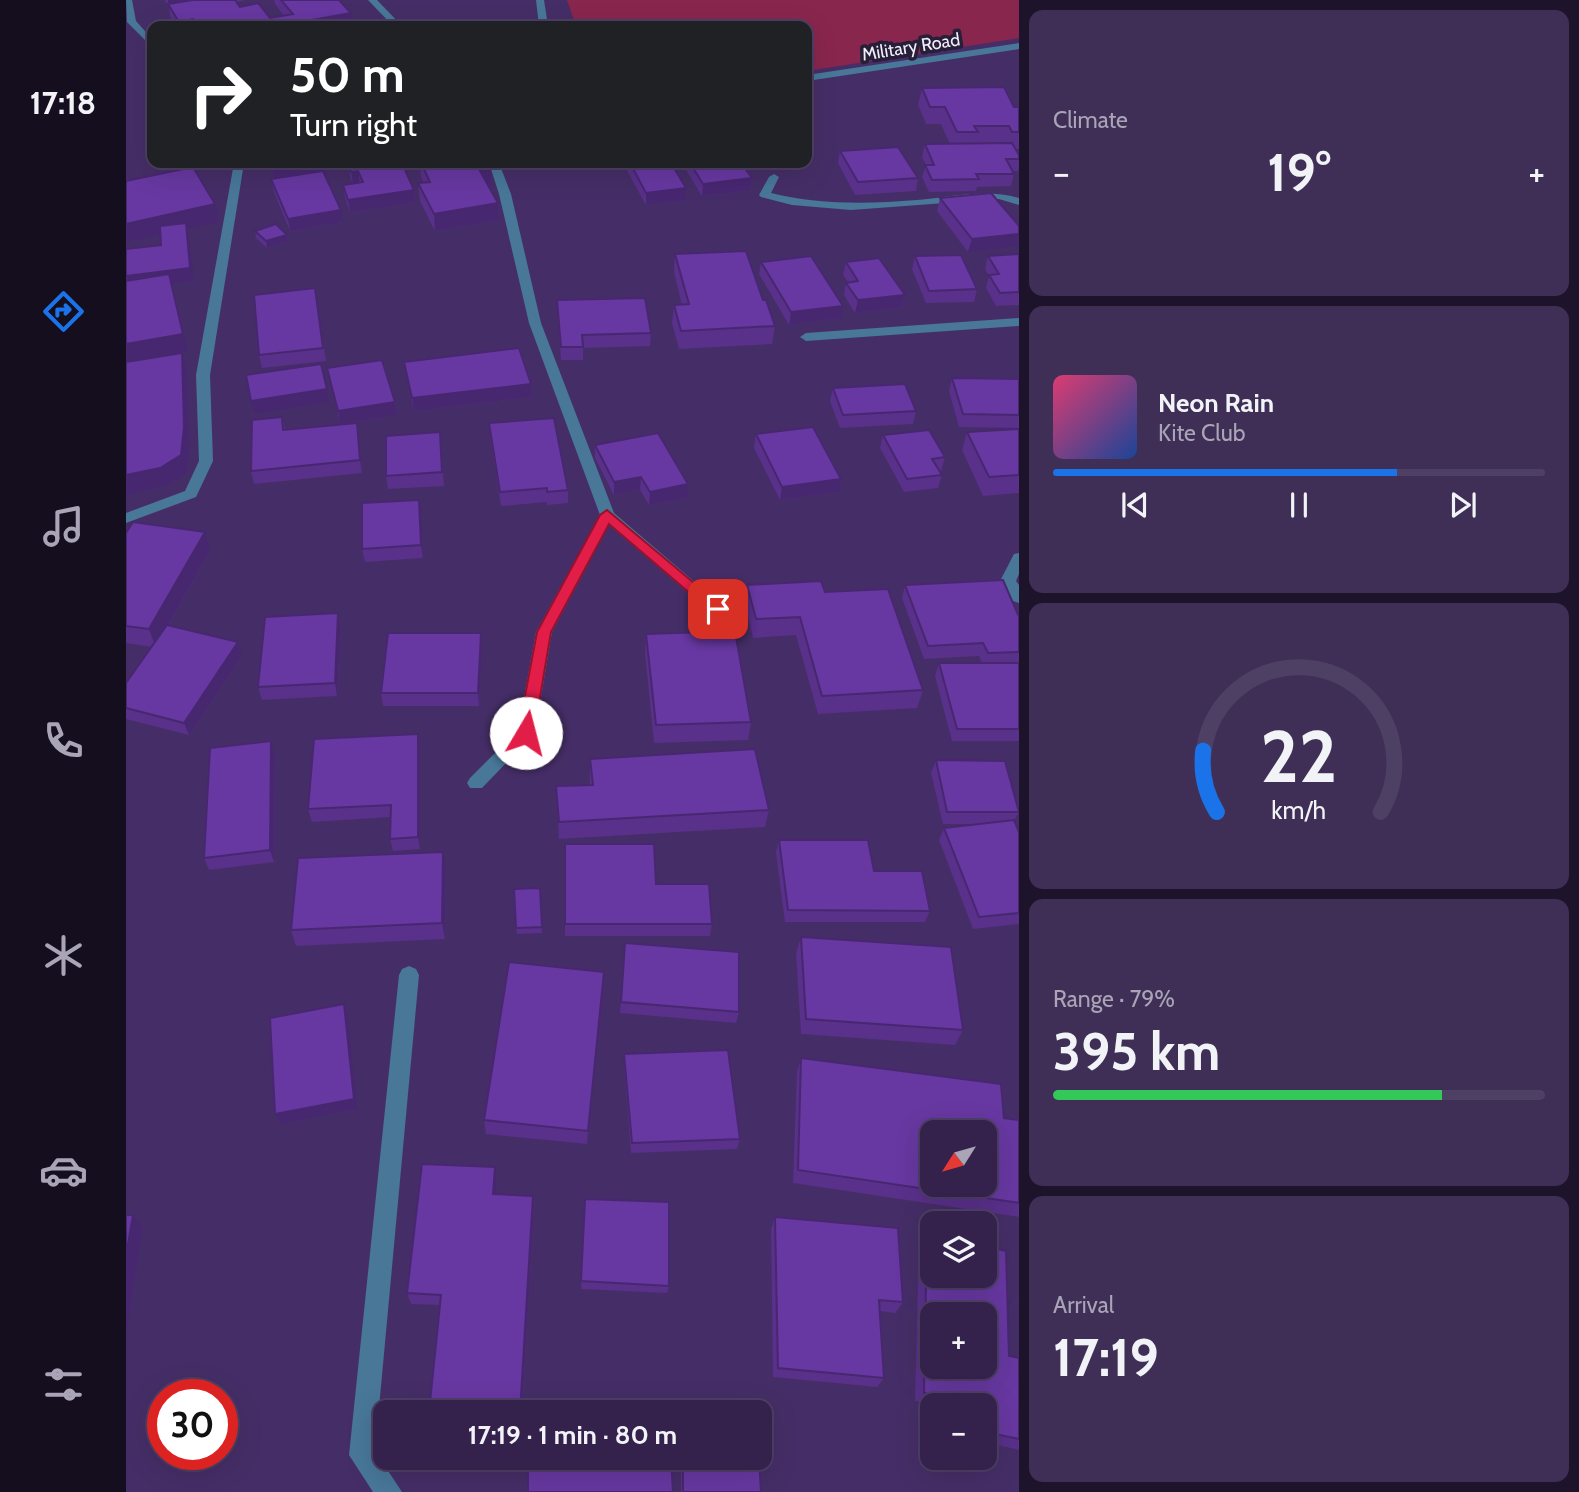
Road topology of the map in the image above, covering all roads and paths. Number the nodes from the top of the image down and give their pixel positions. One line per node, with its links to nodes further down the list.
1 (128, 0): 6 (street)
2 (372, 0): 4 (street)
3 (540, 0): 5 (street)
4 (393, 21)
5 (543, 21)
6 (129, 23): 7 (street)
7 (147, 39)
8 (1019, 46): 9 (street, Military Road)
9 (812, 77)
10 (238, 168): 17 (street)
11 (496, 168): 16 (street)
12 (774, 177): 13 (street)
13 (1019, 202)
14 (1019, 322): 15 (street)
15 (806, 337)
16 (607, 515): 20 (street); 21 (street)
17 (126, 518)
18 (1019, 558): 19 (street)
19 (1019, 597)
20 (737, 625)
21 (476, 783)
22 (409, 975): 23 (street)
23 (389, 1492)

